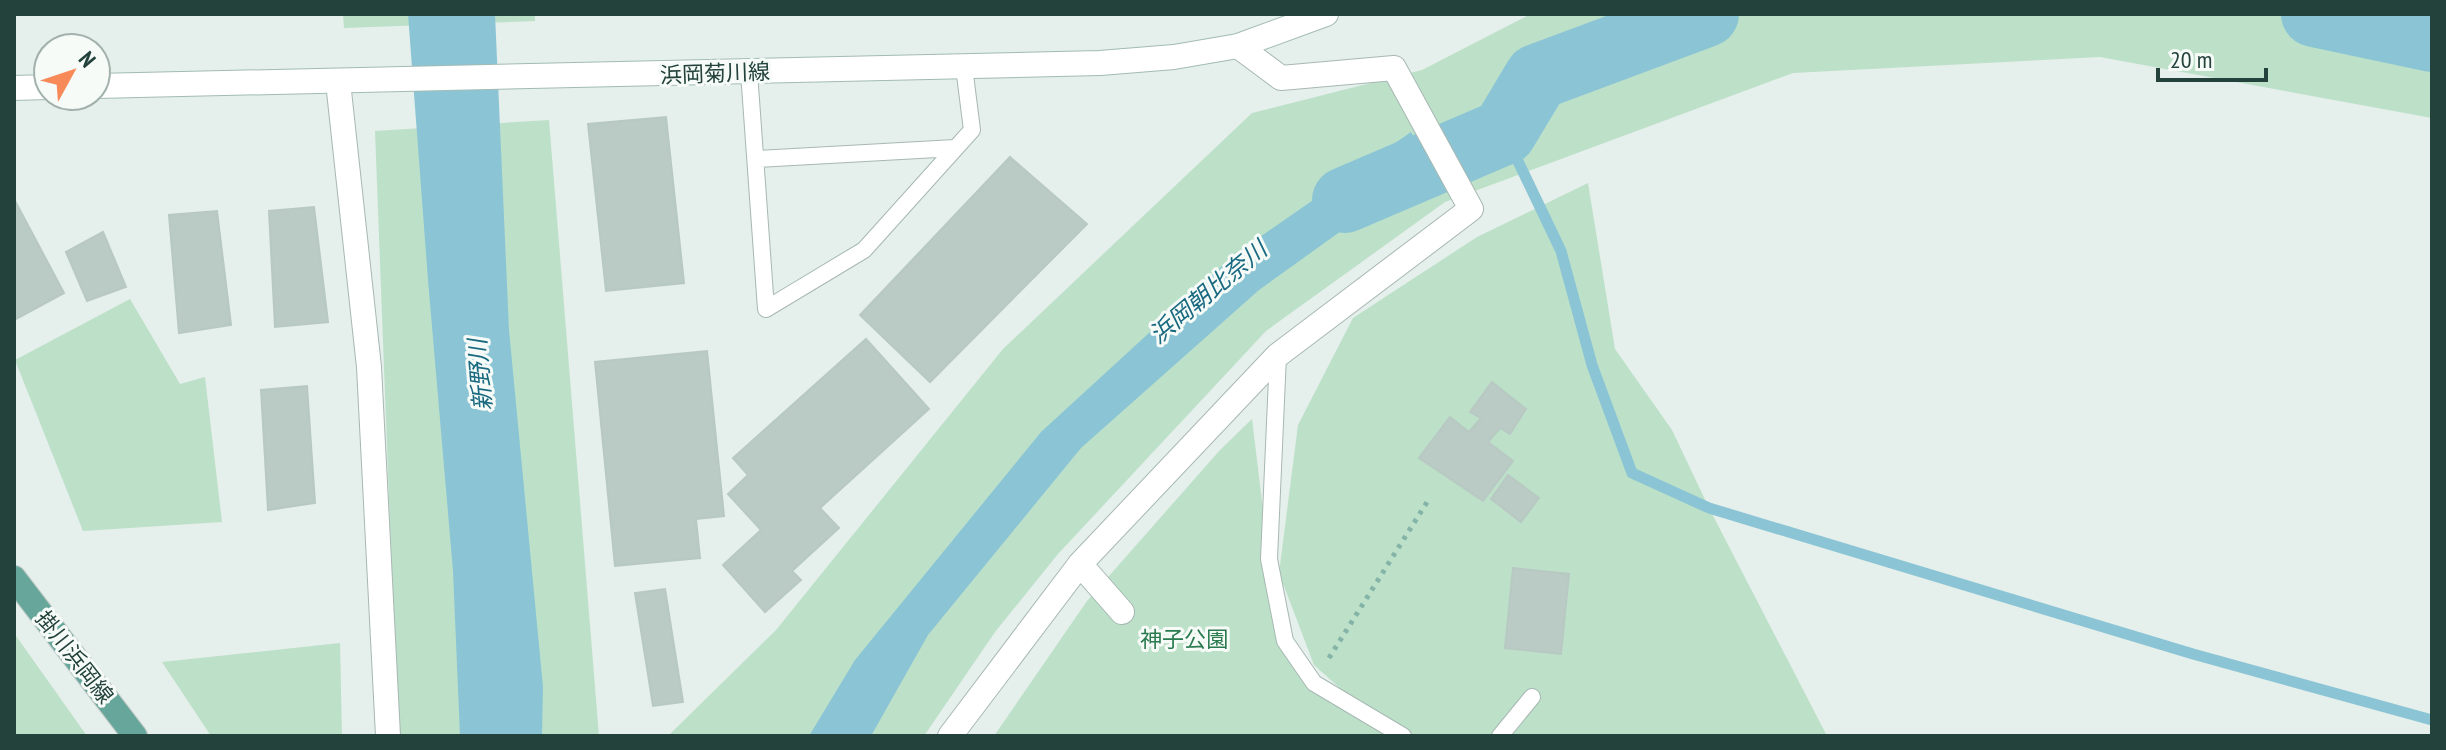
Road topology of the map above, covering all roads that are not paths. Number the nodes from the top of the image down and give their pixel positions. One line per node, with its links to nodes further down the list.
1 (1326, 14): 2 (street, 浜岡菊川線)
2 (1238, 46): 3 (street, 浜岡菊川線); 9 (street)
3 (964, 67): 4 (street, 浜岡菊川線); 7 (lane)
4 (749, 72): 5 (street, 浜岡菊川線); 8 (lane)
5 (345, 81): 6 (street, 浜岡菊川線); 16 (street)
6 (112, 86)
7 (955, 148): 8 (lane); 8 (lane)
8 (756, 159)
9 (1278, 355): 10 (street); 14 (lane)
10 (1080, 564): 12 (street); 17 (street)
11 (14, 578): 15 (main road, 掛川浜岡線)
12 (1122, 612)
13 (1532, 697): 20 (lane)
14 (1375, 719): 18 (lane); 19 (lane)
15 (135, 736)
16 (388, 736)
17 (950, 736)
18 (1386, 736)
19 (1403, 736)
20 (1500, 736)

